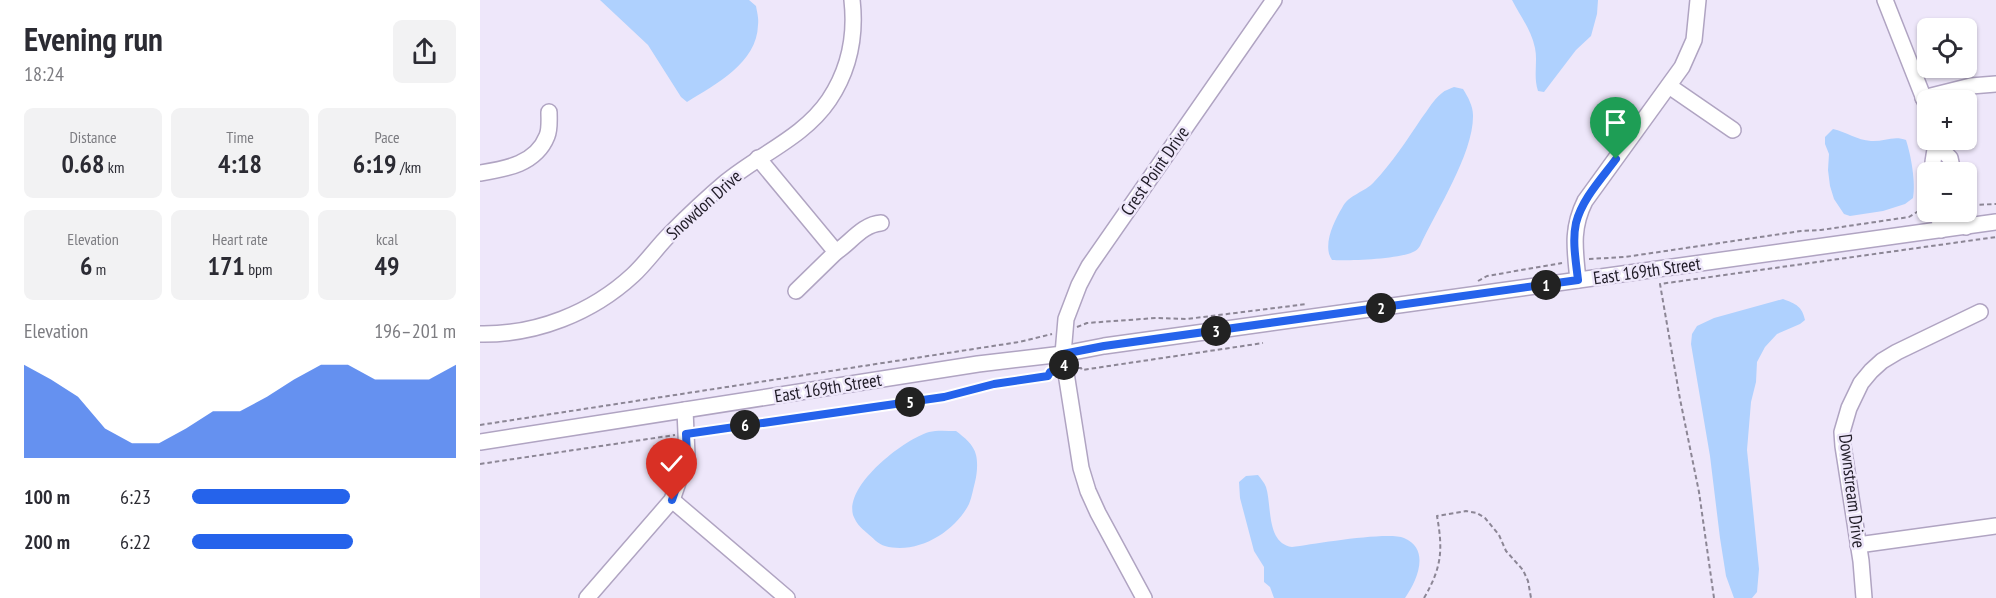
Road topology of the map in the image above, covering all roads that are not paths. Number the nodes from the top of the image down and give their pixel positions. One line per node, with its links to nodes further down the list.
1 (852, 0): 11 (street, Snowdon Drive)
2 (1274, 0): 24 (street, Crest Point Drive)
3 (1698, 0): 6 (street)
4 (1885, 0): 7 (street)
5 (1996, 84): 8 (street)
6 (1669, 86): 10 (street); 20 (street)
7 (1920, 90)
8 (1961, 90)
9 (549, 112): 12 (street)
10 (1732, 130)
11 (758, 158): 19 (street); 23 (street, Snowdon Drive)
12 (480, 173)
13 (1977, 220): 16 (street, East 169th Street)
14 (1940, 222): 18 (street)
15 (1958, 222): 18 (street, East 169th Street)
16 (1996, 222)
17 (880, 223): 19 (street)
18 (1941, 230): 20 (street, East 169th Street)
19 (836, 252): 21 (street)
20 (1578, 280): 24 (street, East 169th Street)
21 (796, 291)
22 (1980, 312): 29 (street, Downstream Drive)
23 (480, 334)
24 (1063, 354): 25 (street, East 169th Street); 32 (street, Crest Point Drive)
25 (685, 410): 26 (street, East 169th Street); 27 (street)
26 (480, 442)
27 (672, 500): 30 (street); 31 (street)
28 (1996, 526): 29 (street)
29 (1858, 545): 33 (street, Downstream Drive)
30 (587, 598)
31 (787, 598)
32 (1144, 598)
33 (1864, 598)

